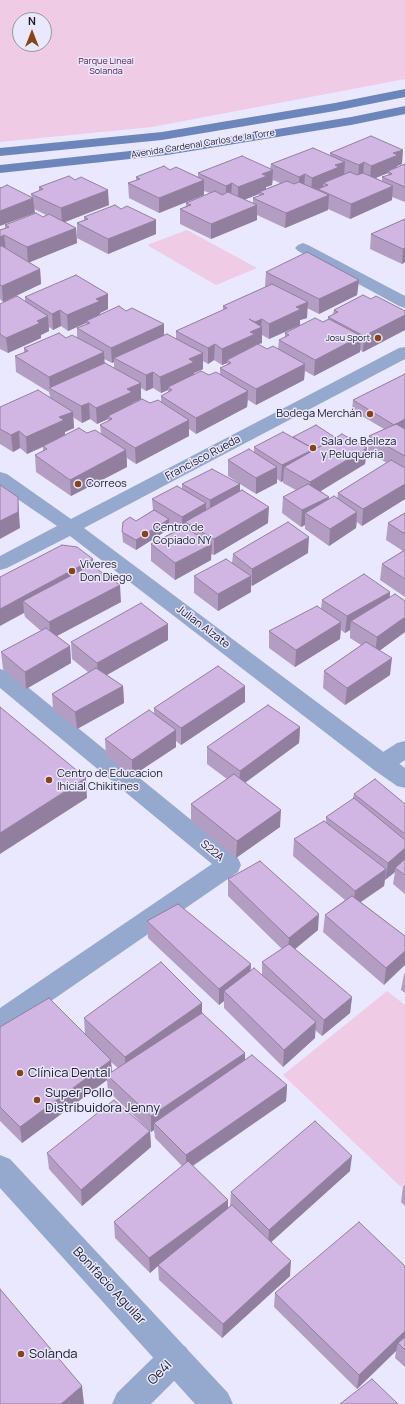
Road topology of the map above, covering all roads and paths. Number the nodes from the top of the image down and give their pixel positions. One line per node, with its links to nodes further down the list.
1 (405, 93): 3 (street, Avenida Cardenal Carlos de la Torre)
2 (405, 110): 4 (street, Avenida Cardenal Carlos de la Torre)
3 (0, 152)
4 (0, 169)
5 (303, 248): 6 (street)
6 (405, 303)
7 (405, 352): 9 (street, Francisco Rueda)
8 (0, 478): 9 (street, Julian Alzate)
9 (71, 528): 10 (street, Francisco Rueda); 13 (street, Julian Alzate)
10 (0, 564)
11 (0, 676): 15 (street, S22A)
12 (405, 749): 13 (street)
13 (382, 764): 14 (street, Julian Alzate)
14 (405, 780)
15 (0, 1022)
16 (0, 1168): 17 (street, Bonifacio Aguilar)
17 (175, 1358): 18 (street, Oe4I); 19 (street, Bonifacio Aguilar)
18 (128, 1404)
19 (217, 1404)

